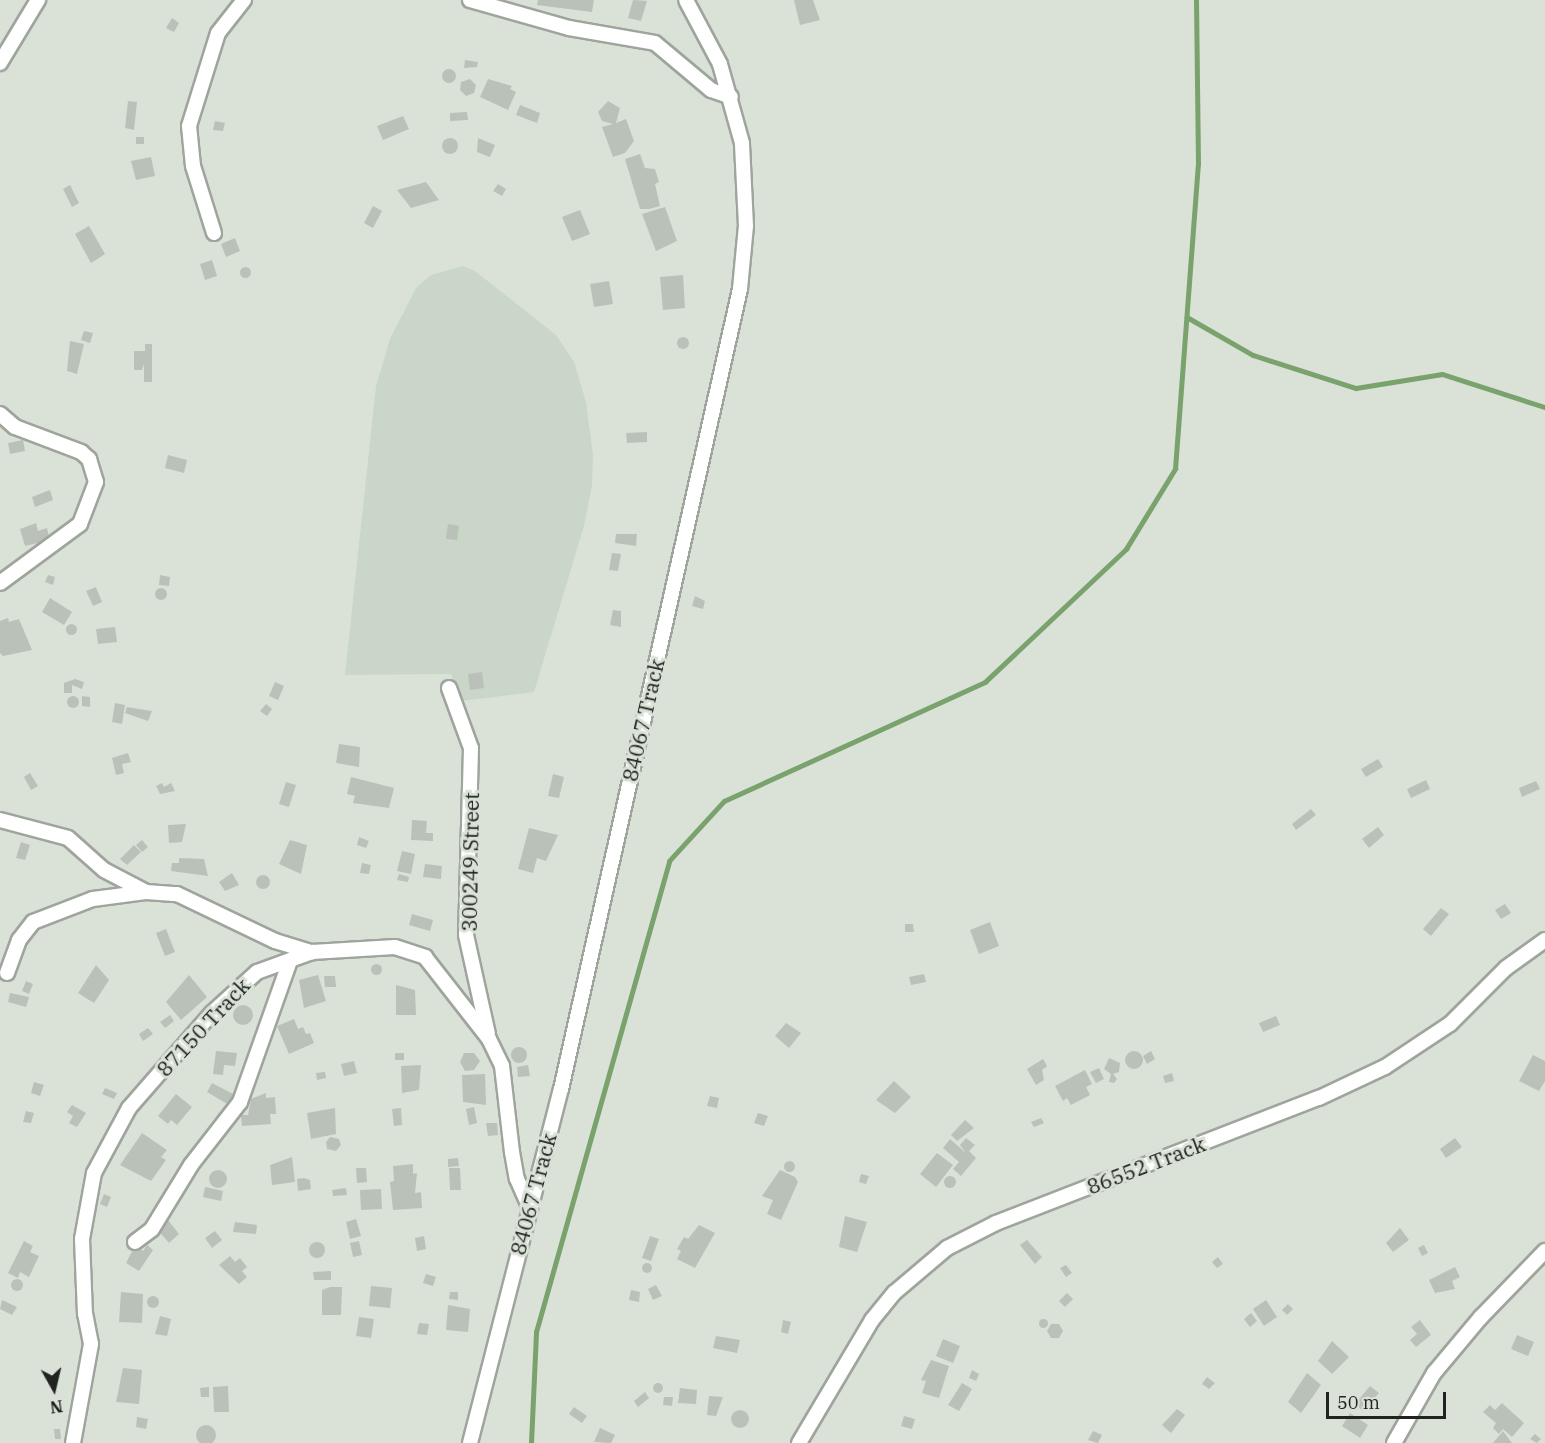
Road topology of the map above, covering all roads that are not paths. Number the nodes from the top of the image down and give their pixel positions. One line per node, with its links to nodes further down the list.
1 (38, 0): 5 (street)
2 (244, 0): 7 (street)
3 (470, 0): 6 (street)
4 (686, 0): 6 (street, 84067 Track)
5 (0, 63)
6 (730, 97): 18 (street, 84067 Track)
7 (214, 233)
8 (0, 414): 9 (street)
9 (0, 583)
10 (449, 688): 17 (street, 300249 Street)
11 (0, 820): 12 (street)
12 (146, 892): 14 (street); 16 (street)
13 (1545, 940): 23 (street, 86552 Track)
14 (312, 952): 15 (street, 87150 Track); 17 (street, 87150 Track)
15 (290, 961): 19 (street); 21 (street, 87150 Track)
16 (7, 973)
17 (489, 1039): 18 (street, 87150 Track)
18 (529, 1206): 22 (street, 84067 Track)
19 (135, 1242)
20 (1545, 1251): 24 (street)
21 (73, 1443)
22 (470, 1443)
23 (799, 1443)
24 (1394, 1443)

